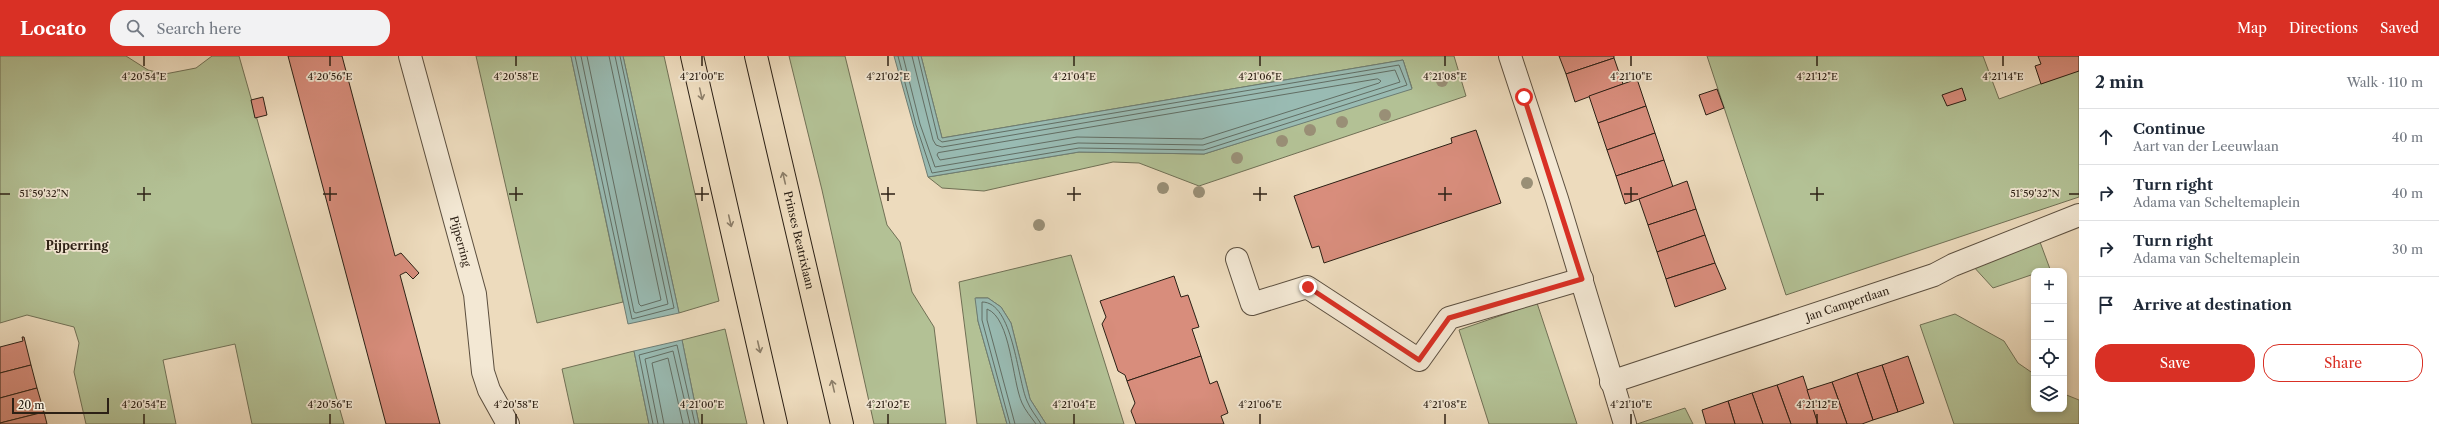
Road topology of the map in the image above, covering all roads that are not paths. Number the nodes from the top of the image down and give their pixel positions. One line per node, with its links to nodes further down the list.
1 (410, 56): 9 (street, Pijperring)
2 (692, 56): 10 (main road, one-way to 10)
3 (756, 56): 11 (main road, Prinses Beatrixlaan, one-way to 3)
4 (1510, 56): 7 (street)
5 (2079, 215): 8 (street, Jan Campertlaan)
6 (1237, 259): 7 (street)
7 (1582, 279): 8 (street)
8 (1611, 382): 12 (street)
9 (508, 424)
10 (776, 424)
11 (842, 424)
12 (1624, 424)

